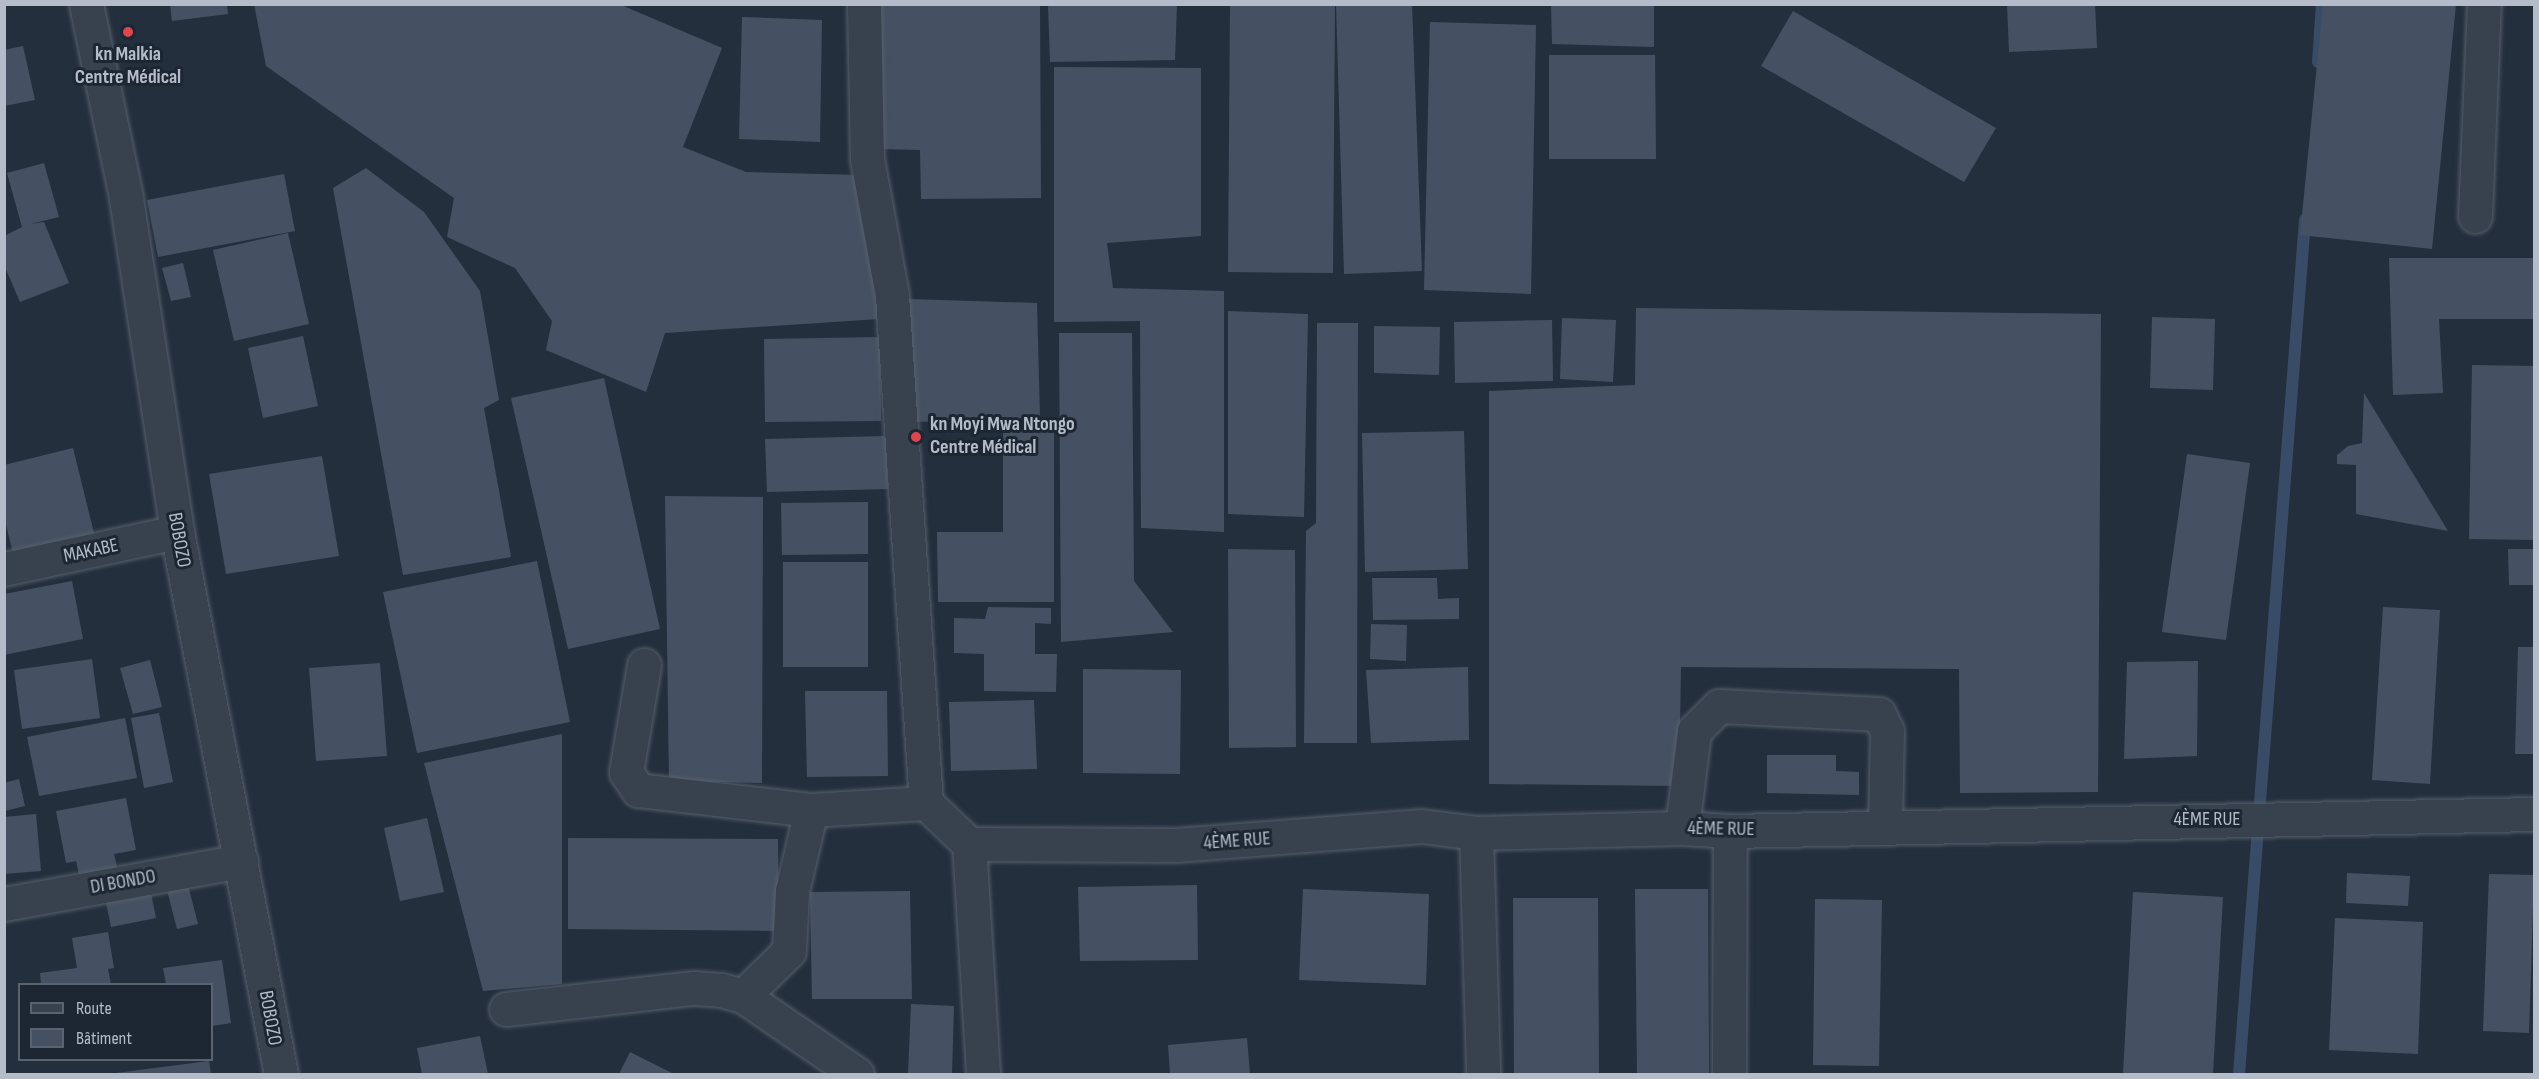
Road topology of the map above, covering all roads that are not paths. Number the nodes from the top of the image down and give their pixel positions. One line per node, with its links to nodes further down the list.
1 (86, 4): 5 (street, BOBOZO)
2 (864, 4): 8 (street)
3 (2484, 4): 4 (street)
4 (2475, 216)
5 (177, 532): 6 (street, MAKABE); 16 (street, BOBOZO)
6 (4, 569)
7 (644, 665): 9 (street)
8 (926, 803): 9 (street); 15 (street)
9 (811, 810): 18 (street)
10 (2535, 814): 11 (street, 4ÈME RUE)
11 (1885, 826): 12 (street); 13 (street, 4ÈME RUE)
12 (1682, 828): 13 (street, 4ÈME RUE); 14 (street, 4ÈME RUE)
13 (1730, 831): 24 (street)
14 (1476, 833): 15 (street, 4ÈME RUE); 23 (street)
15 (969, 844): 22 (street)
16 (242, 861): 17 (street, DI BONDO); 20 (street, BOBOZO)
17 (4, 904)
18 (742, 996): 19 (street); 21 (street)
19 (506, 1009)
20 (281, 1074)
21 (857, 1074)
22 (983, 1074)
23 (1483, 1074)
24 (1729, 1074)

